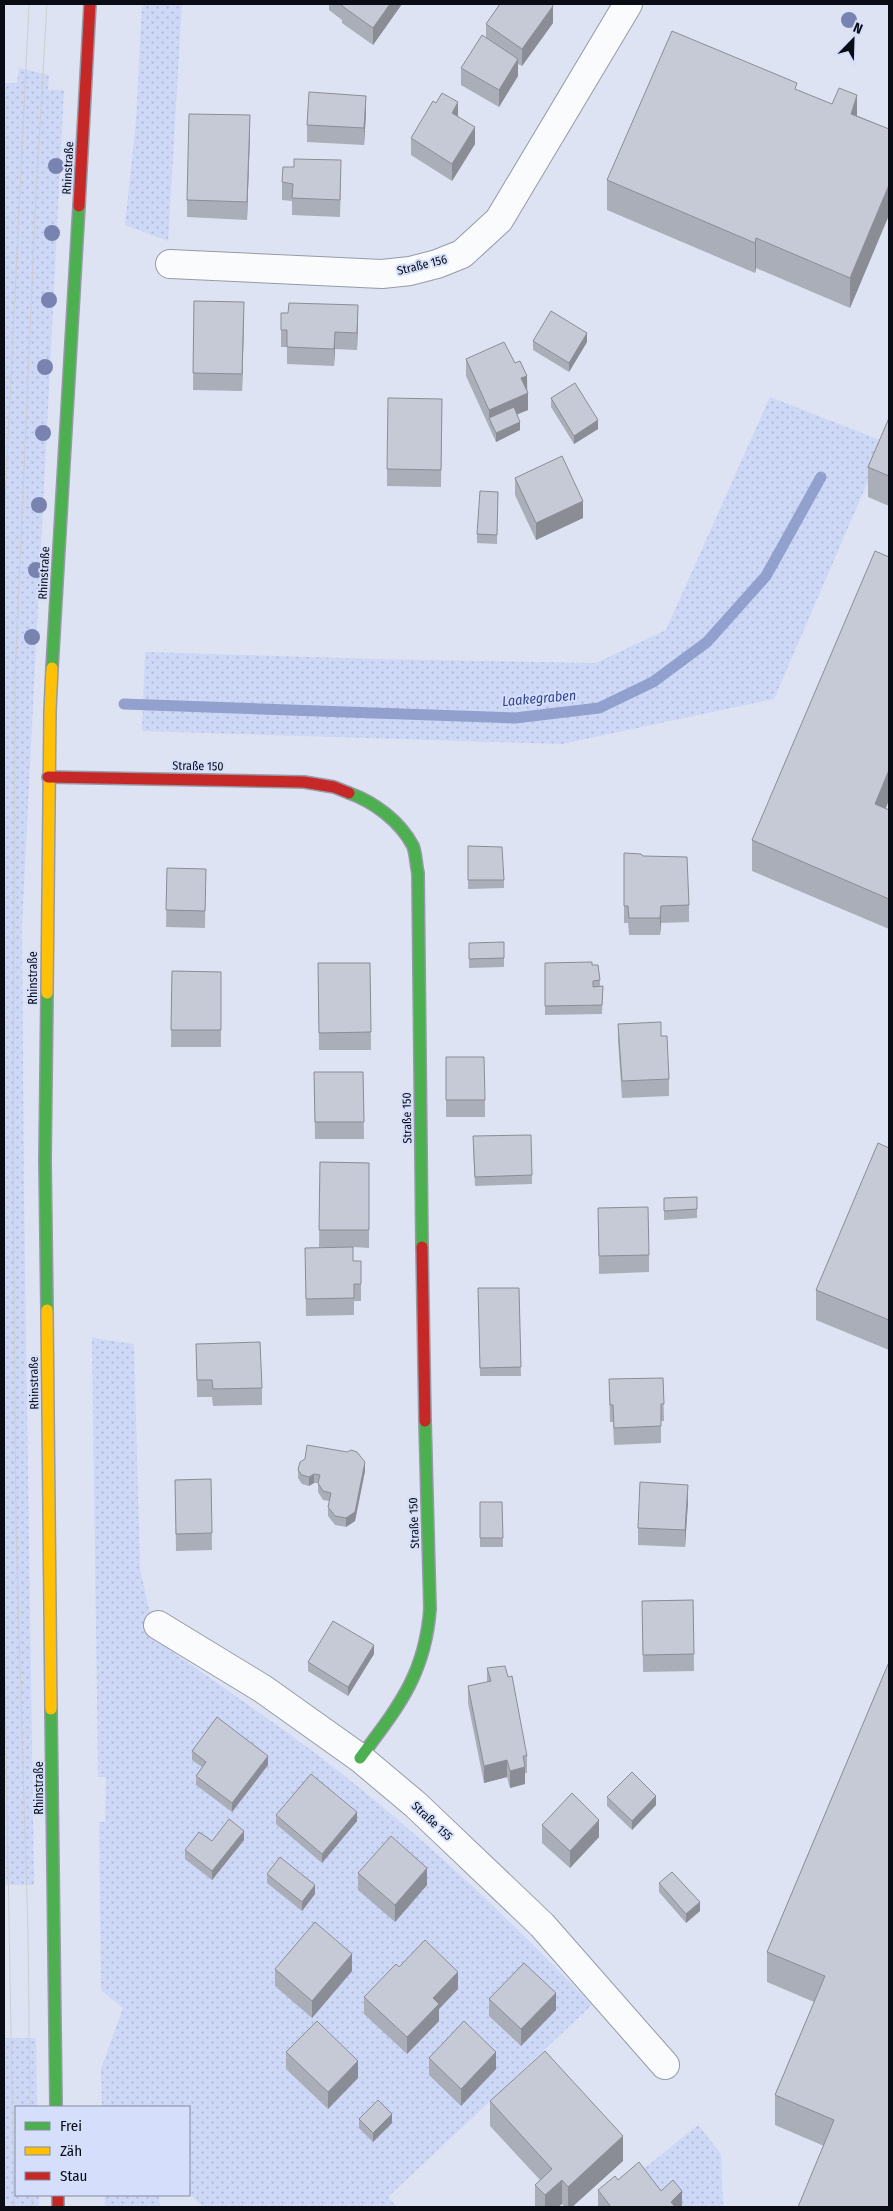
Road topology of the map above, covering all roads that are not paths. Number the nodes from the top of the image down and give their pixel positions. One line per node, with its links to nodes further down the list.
1 (90, 4): 4 (main road, Rhinstraße)
2 (628, 4): 3 (street, Straße 156)
3 (170, 264)
4 (48, 777): 6 (main road, Straße 150); 8 (main road, Rhinstraße)
5 (158, 1625): 6 (street, Straße 155)
6 (360, 1758): 7 (street, Straße 155)
7 (665, 2065)
8 (56, 2106)

